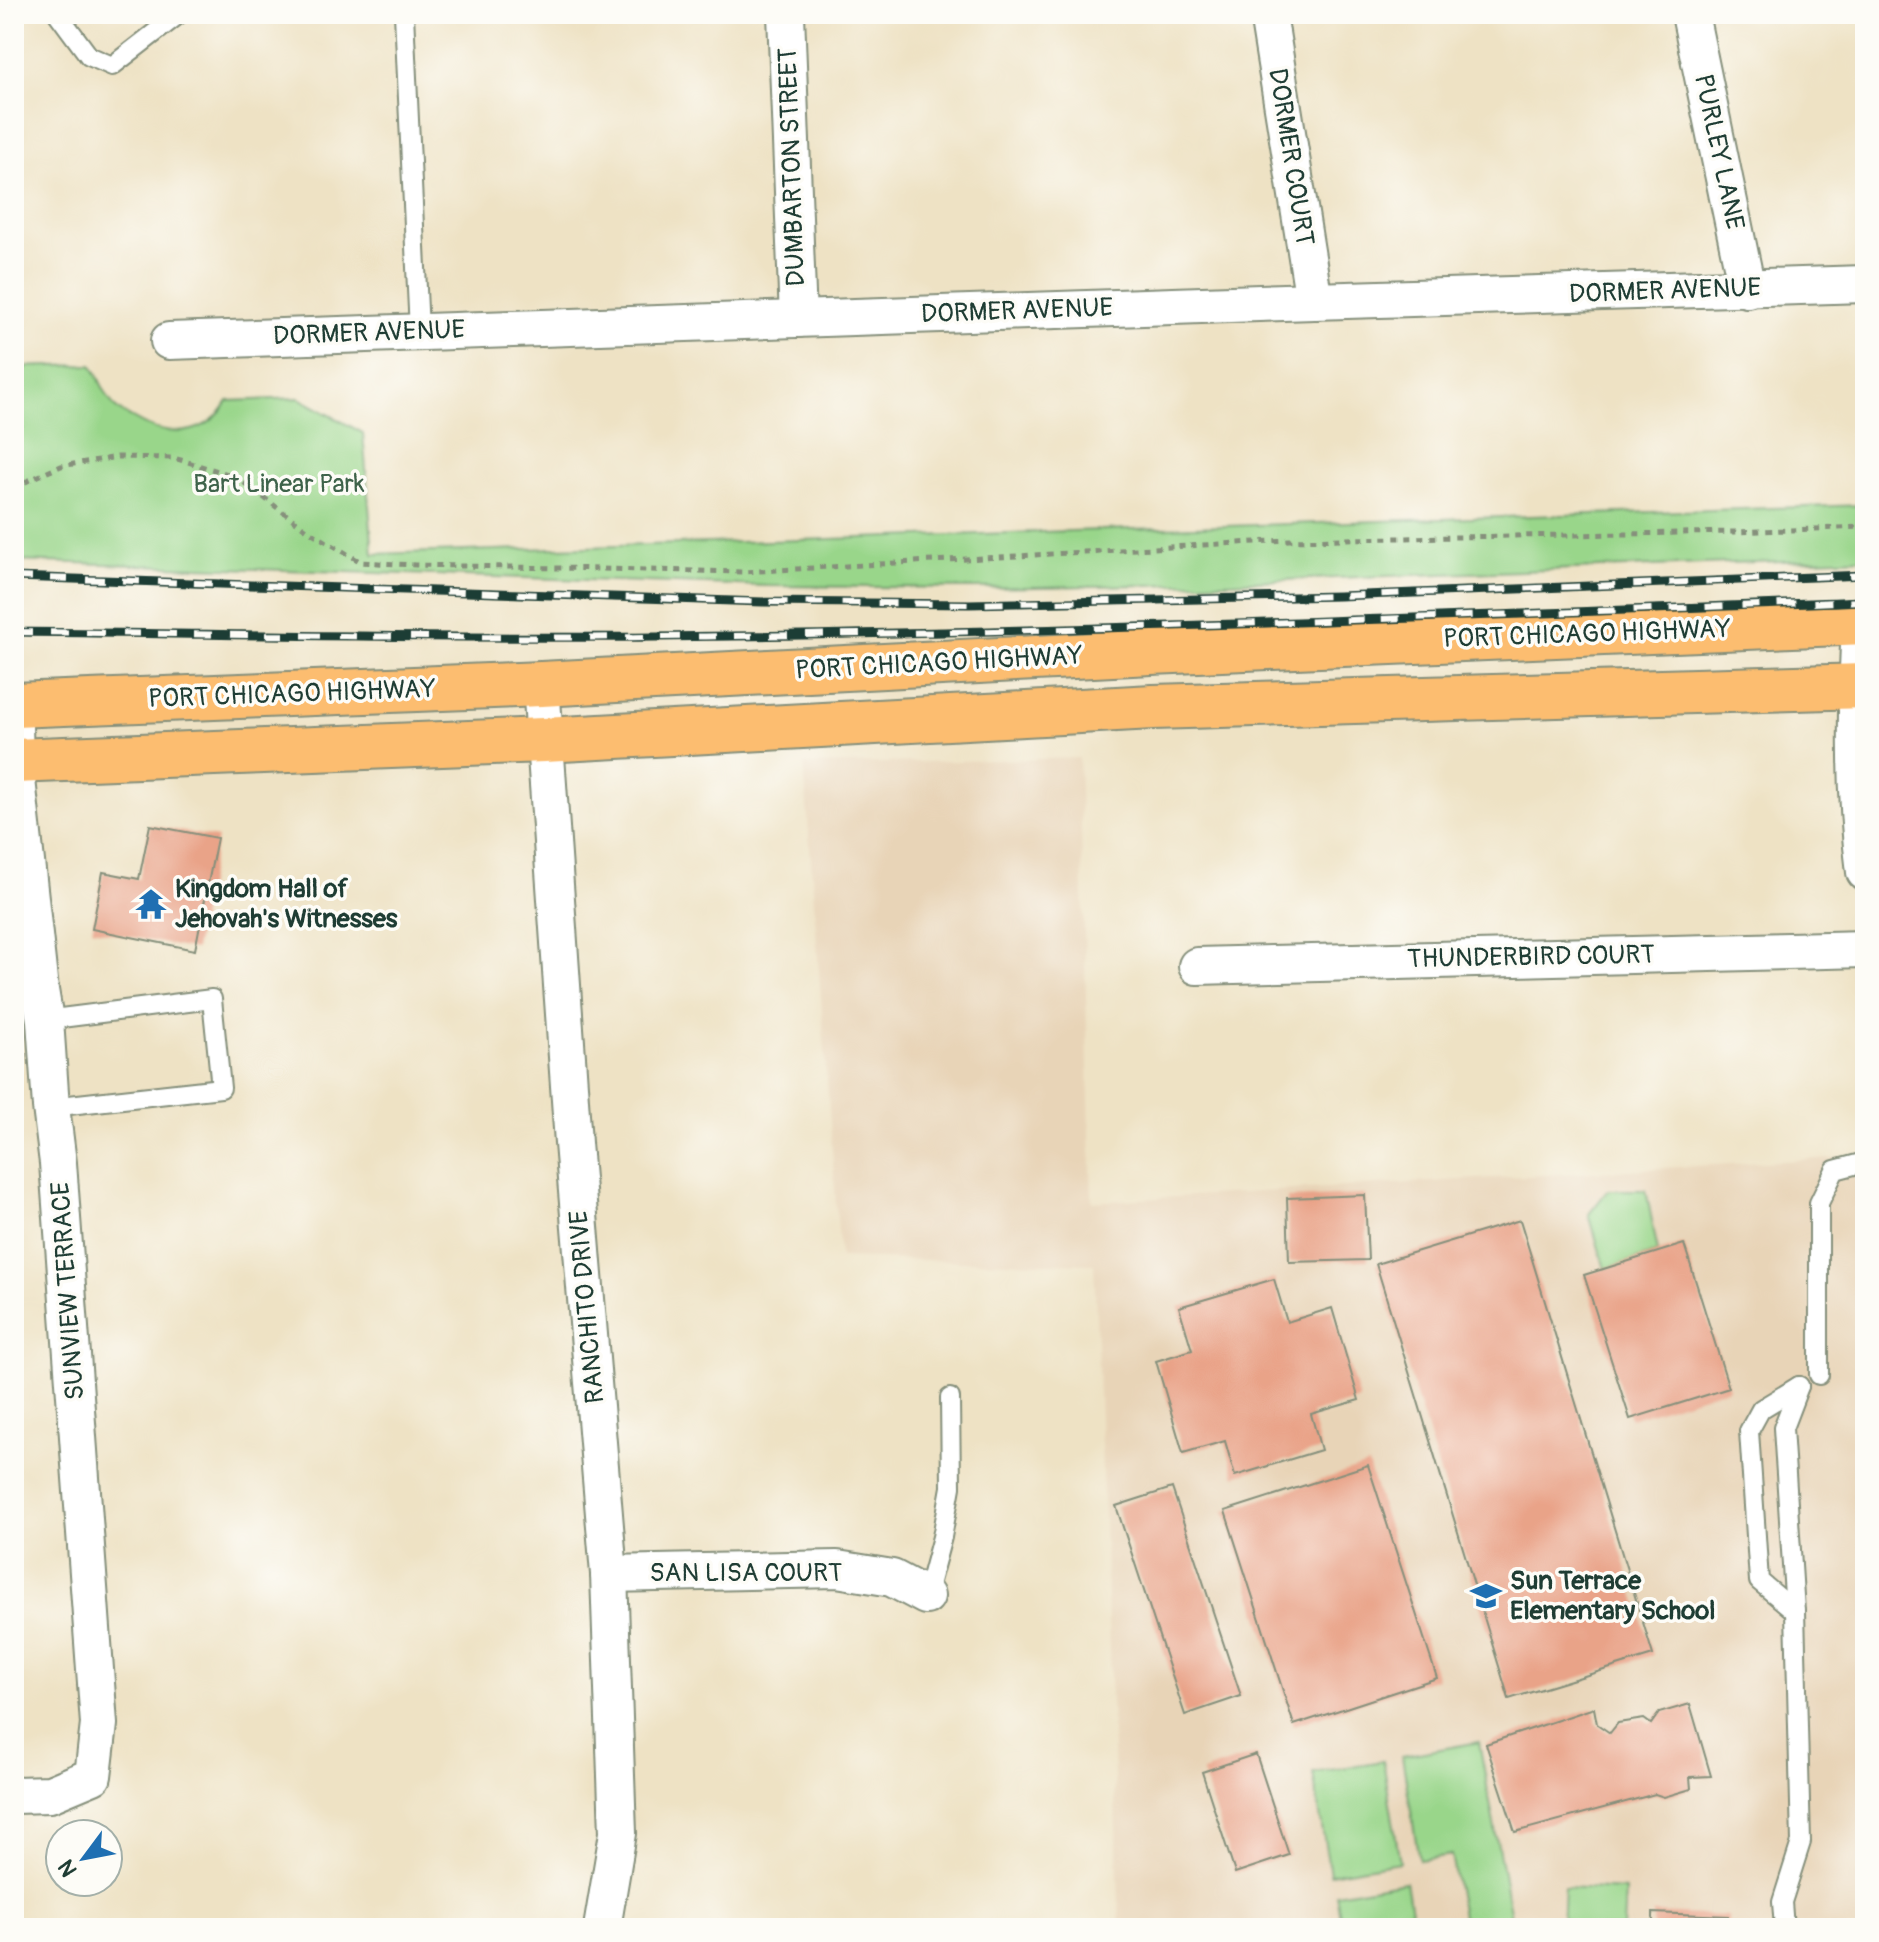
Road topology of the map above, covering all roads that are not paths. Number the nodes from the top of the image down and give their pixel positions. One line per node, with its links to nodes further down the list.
1 (58, 14): 2 (lane)
2 (179, 14)
3 (404, 14): 11 (lane)
4 (786, 14): 10 (street, DUMBARTON STREET)
5 (1268, 14): 9 (street, DORMER COURT)
6 (1690, 14): 8 (street, PURLEY LANE)
7 (1865, 284): 8 (street, DORMER AVENUE)
8 (1747, 289): 9 (street, DORMER AVENUE)
9 (1314, 301): 10 (street, DORMER AVENUE)
10 (798, 319): 11 (street, DORMER AVENUE)
11 (419, 331): 12 (street, DORMER AVENUE)
12 (169, 341)
13 (1862, 622): 14 (main road, PORT CHICAGO HIGHWAY); 15 (street)
14 (541, 684): 16 (main road, PORT CHICAGO HIGHWAY); 17 (street, RANCHITO DRIVE)
15 (1861, 686): 17 (main road); 19 (street)
16 (14, 705)
17 (544, 740): 18 (main road); 27 (street, RANCHITO DRIVE)
18 (14, 749): 22 (street, SUNVIEW TERRACE)
19 (1865, 872)
20 (1865, 949): 21 (street, THUNDERBIRD COURT)
21 (1197, 966)
22 (33, 1001): 23 (street, SUNVIEW TERRACE); 23 (lane)
23 (51, 1107): 30 (street, SUNVIEW TERRACE)
24 (1865, 1162): 25 (lane)
25 (1819, 1375)
26 (950, 1398): 28 (lane)
27 (609, 1574): 28 (street, SAN LISA COURT); 31 (street, RANCHITO DRIVE)
28 (926, 1596)
29 (1795, 1611): 29 (lane); 32 (lane)
30 (14, 1795)
31 (602, 1928)
32 (1784, 1928)

